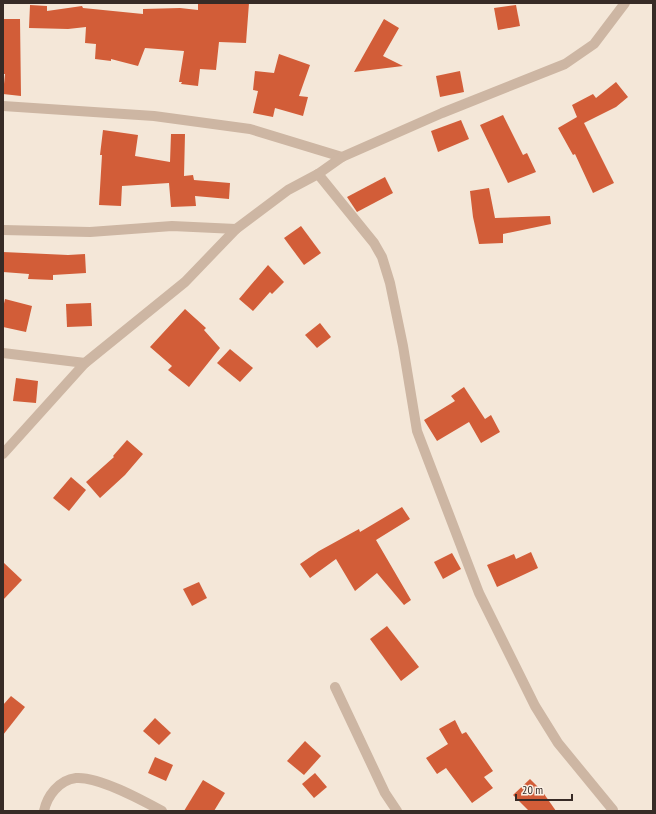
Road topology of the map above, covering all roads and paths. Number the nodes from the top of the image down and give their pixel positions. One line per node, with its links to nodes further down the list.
1 (625, 3): 3 (street)
2 (3, 106): 3 (street)
3 (342, 157): 4 (street)
4 (318, 174): 5 (street); 14 (street)
5 (236, 229): 6 (street); 8 (street)
6 (3, 230)
7 (3, 353): 8 (street)
8 (85, 363): 9 (street)
9 (3, 454)
10 (335, 687): 13 (street)
11 (44, 811): 12 (street)
12 (162, 811)
13 (397, 811)
14 (614, 811)

